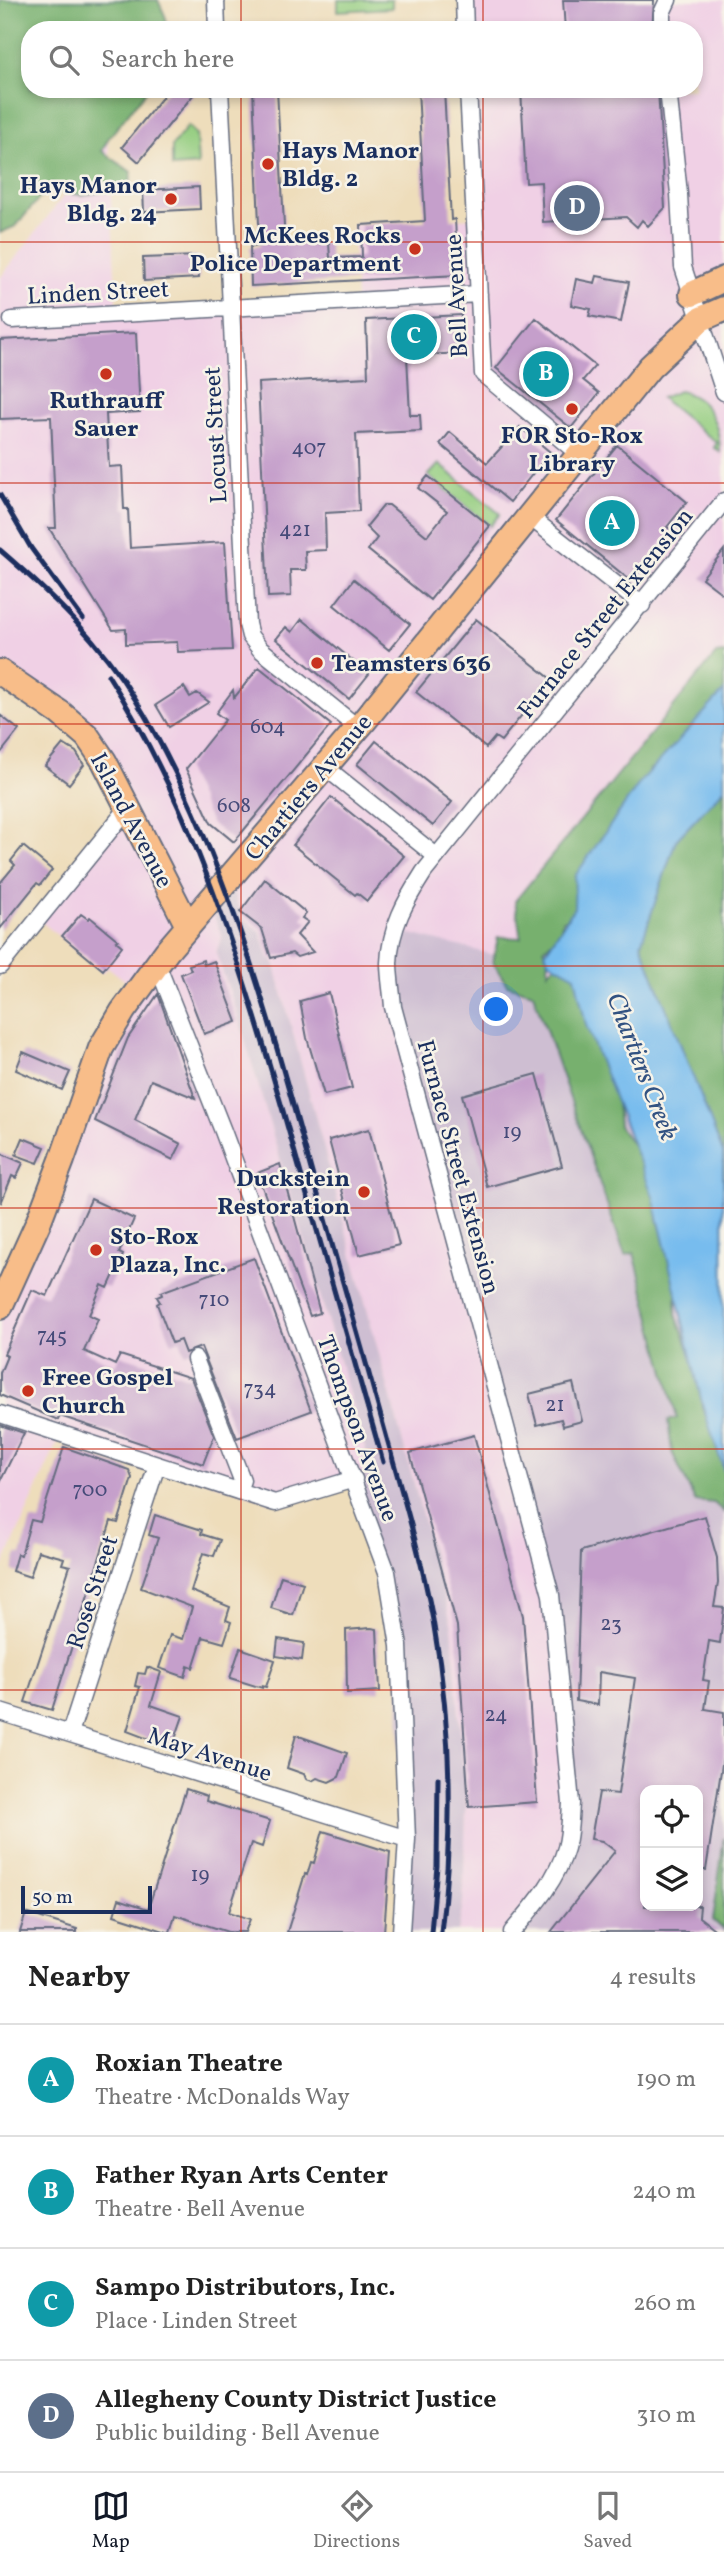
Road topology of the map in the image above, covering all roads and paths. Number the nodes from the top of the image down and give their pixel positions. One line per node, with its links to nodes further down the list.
1 (216, 0): 4 (street)
2 (464, 0): 5 (street)
3 (668, 0): 6 (street)
4 (217, 21)
5 (465, 21)
6 (662, 21)
7 (220, 98): 13 (street, Locust Street)
8 (468, 98): 11 (street, Bell Avenue)
9 (669, 98): 12 (street)
10 (724, 279): 12 (main road)
11 (479, 294): 13 (street, Linden Street); 18 (street, Bell Avenue)
12 (692, 294): 15 (street)
13 (231, 308): 16 (street, Linden Street); 23 (street, Locust Street)
14 (724, 309): 15 (main road)
15 (701, 319): 17 (street); 18 (main road, Chartiers Avenue)
16 (12, 320)
17 (724, 391)
18 (580, 455): 20 (main road, Chartiers Avenue)
19 (724, 501): 21 (street, Furnace Street Extension)
20 (530, 517): 21 (street); 23 (main road, Chartiers Avenue)
21 (642, 605): 26 (street, Furnace Street Extension)
22 (0, 672): 25 (main road, Island Avenue)
23 (358, 727): 24 (main road, Chartiers Avenue)
24 (325, 766): 26 (street); 27 (main road, Chartiers Avenue)
25 (128, 808): 27 (main road, Island Avenue); 29 (street)
26 (436, 856): 40 (street, Furnace Street Extension)
27 (188, 926): 28 (main road, Chartiers Avenue)
28 (156, 964): 30 (main road, Chartiers Avenue); 34 (street, Thompson Avenue)
29 (0, 966)
30 (0, 1307)
31 (195, 1359): 35 (street)
32 (0, 1414): 33 (street)
33 (157, 1465): 35 (street); 37 (street, Rose Street)
34 (354, 1479): 35 (street); 38 (street, Thompson Avenue)
35 (238, 1491)
36 (0, 1712): 37 (street, May Avenue)
37 (70, 1733): 38 (street, May Avenue)
38 (407, 1839): 39 (street, Thompson Avenue)
39 (401, 1932)
40 (512, 1932)

